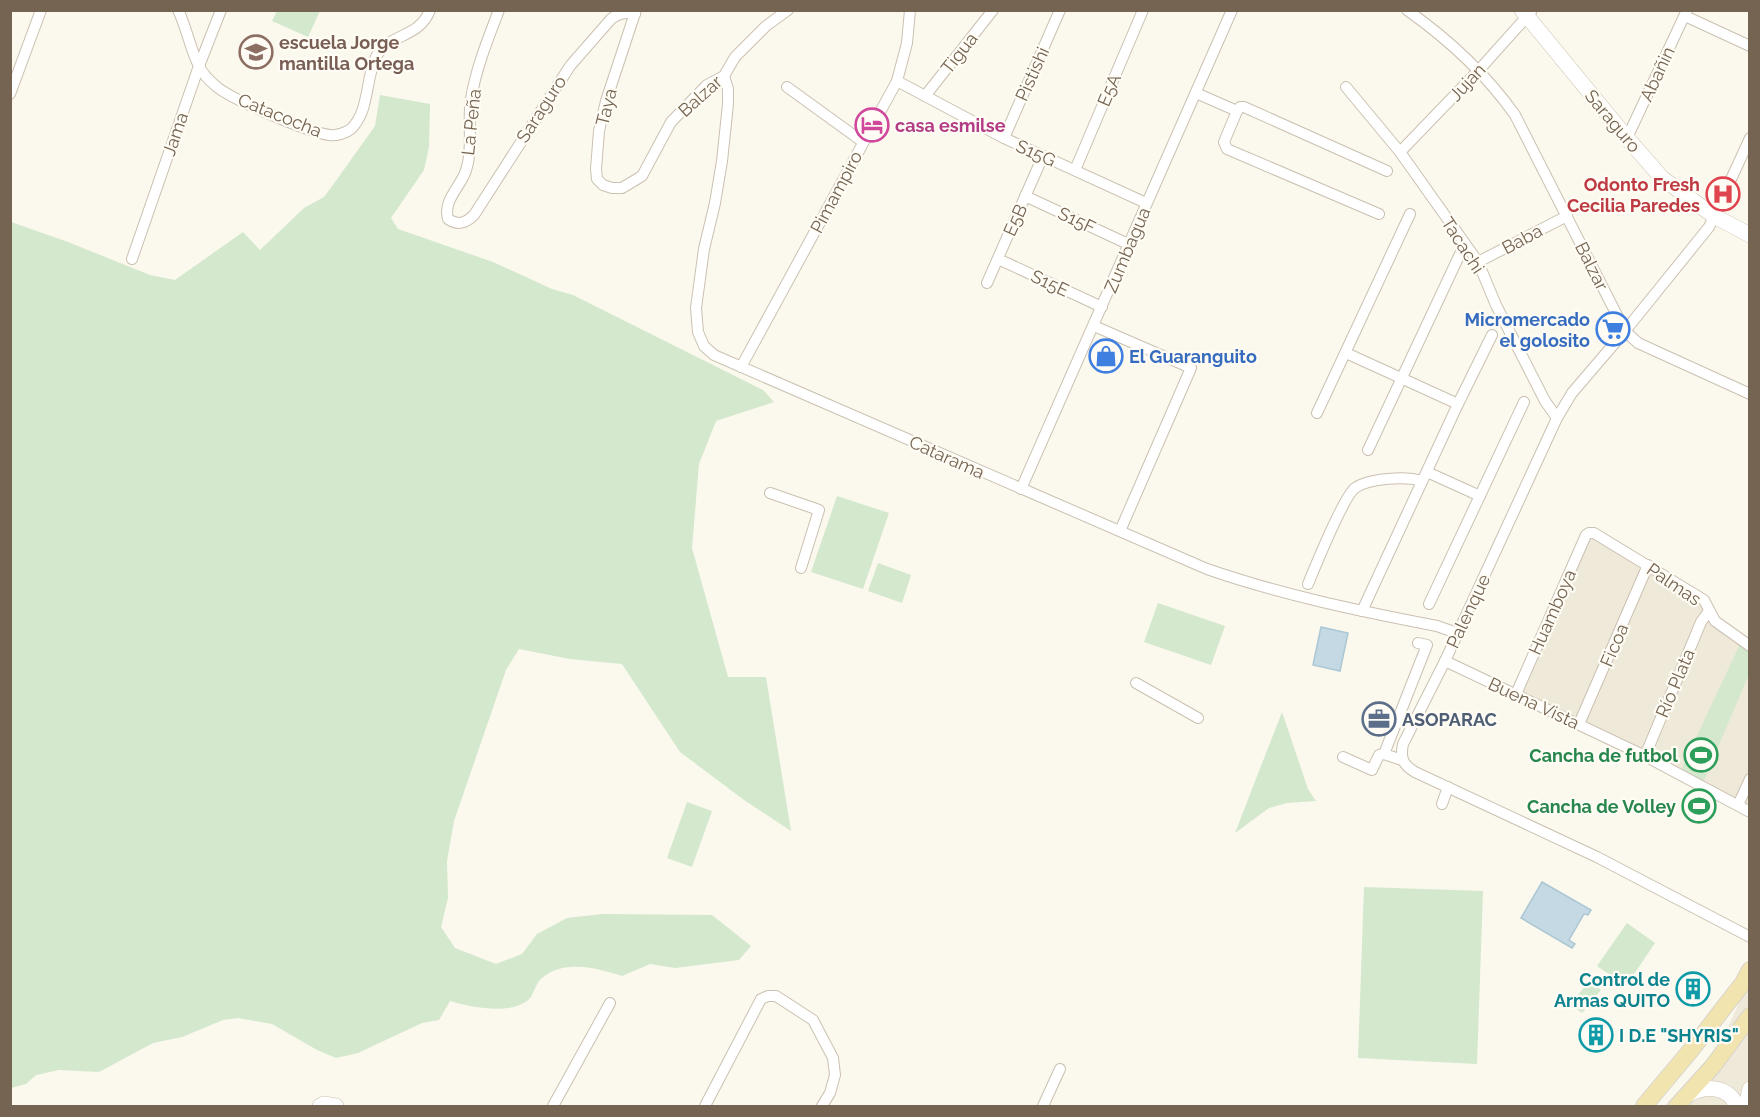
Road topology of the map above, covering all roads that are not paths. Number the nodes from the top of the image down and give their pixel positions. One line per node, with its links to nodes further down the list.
1 (40, 10): 24 (street)
2 (178, 10): 17 (street, Catacocha)
3 (221, 10): 17 (street, Jama)
4 (430, 10): 17 (street, Catacocha)
5 (499, 10): 42 (street, La Peña)
6 (788, 10): 19 (street, Balzar)
7 (910, 10): 20 (street, Pimampiro)
8 (993, 10): 25 (street, Tigua)
9 (1060, 10): 27 (street, Pistishi)
10 (1143, 10): 33 (street, E5A)
11 (1232, 10): 23 (street, Zumbagua)
12 (1407, 10): 18 (street, Balzar)
13 (635, 12): 35 (street, Taya); 42 (street, Saraguro)
14 (1527, 12): 18 (street, Jujan); 28 (street, Saraguro)
15 (1686, 13): 16 (street); 28 (street, Abañin)
16 (1749, 46)
17 (199, 66): 46 (street, Jama)
18 (1479, 70): 31 (street, Jujan); 40 (street, Balzar)
19 (724, 76): 35 (street, Balzar); 55 (street, Catarama)
20 (897, 81): 25 (street, S15G); 30 (street, Pimampiro)
21 (787, 87): 30 (street)
22 (1346, 87): 31 (street, Tacachi)
23 (1196, 93): 26 (street); 37 (street, Zumbagua)
24 (10, 94)
25 (925, 96): 27 (street, S15G)
26 (1237, 111): 34 (street); 38 (street)
27 (1004, 138): 32 (street, S15G)
28 (1627, 138): 41 (street, Saraguro)
29 (1749, 138): 41 (street, Palenque)
30 (863, 142): 55 (street, Pimampiro)
31 (1400, 152): 48 (street, Tacachi)
32 (1043, 156): 33 (street, S15G); 36 (street, E5B)
33 (1075, 170): 37 (street, S15G)
34 (1387, 171)
35 (622, 188)
36 (1025, 196): 44 (street, S15F); 47 (street, E5B)
37 (1146, 204): 44 (street, Zumbagua)
38 (1379, 214)
39 (1410, 214): 54 (street)
40 (1567, 216): 48 (street, Baba); 52 (street, Balzar)
41 (1714, 216): 43 (street, Saraguro); 52 (street, Palenque)
42 (461, 223)
43 (1749, 235)
44 (1128, 244): 50 (street, Zumbagua)
45 (1460, 254): 56 (street)
46 (132, 259)
47 (998, 259): 49 (street, E5B); 50 (street, S15E)
48 (1478, 262): 61 (street, Tacachi)
49 (987, 283)
50 (1102, 307): 51 (street, Zumbagua)
51 (1094, 326): 64 (street, Zumbagua); 67 (street)
52 (1625, 331): 57 (street, Balzar); 61 (street, Palenque)
53 (1492, 335): 59 (street)
54 (1346, 353): 56 (street); 60 (street)
55 (741, 367): 64 (street, Catarama)
56 (1402, 378): 59 (street); 62 (street)
57 (1749, 394)
58 (1524, 402): 66 (street)
59 (1458, 404): 63 (street)
60 (1317, 413)
61 (1557, 418): 75 (street, Palenque)
62 (1368, 450)
63 (1424, 476): 66 (street); 71 (street); 73 (street)
64 (1021, 489): 67 (street, Catarama)
65 (770, 494): 70 (street)
66 (1480, 496): 72 (street)
67 (1120, 531): 73 (street, Catarama)
68 (1589, 533): 69 (street, Palmas); 80 (street, Huamboya)
69 (1648, 566): 74 (street, Palmas); 82 (street, Ficoa)
70 (801, 568)
71 (1308, 584)
72 (1429, 604)
73 (1362, 611): 75 (street, Catarama)
74 (1708, 611): 77 (street, Palmas); 84 (street, Río Plata)
75 (1457, 633): 78 (street, Palenque)
76 (1418, 643): 83 (street)
77 (1749, 646)
78 (1445, 661): 80 (street, Buena Vista); 86 (street, Palenque)
79 (1136, 683): 81 (street)
80 (1516, 694): 82 (street, Buena Vista)
81 (1198, 718)
82 (1579, 724): 84 (street, Buena Vista)
83 (1384, 754): 85 (street); 86 (street)
84 (1645, 756): 90 (street, Buena Vista)
85 (1343, 757)
86 (1402, 760): 88 (street)
87 (1749, 778): 90 (street)
88 (1448, 788): 89 (street); 92 (street)
89 (1442, 804)
90 (1738, 806): 91 (street, Buena Vista)
91 (1749, 812)
92 (1749, 937)
93 (1749, 970): 103 (main road)
94 (610, 1003): 99 (street)
95 (1749, 1016): 98 (main road)
96 (1060, 1069): 102 (street)
97 (1749, 1089): 105 (street)
98 (1683, 1100): 104 (street)
99 (553, 1107)
100 (705, 1107): 101 (street)
101 (822, 1107)
102 (1043, 1107)
103 (1644, 1107)
104 (1737, 1107)
105 (1746, 1107)

